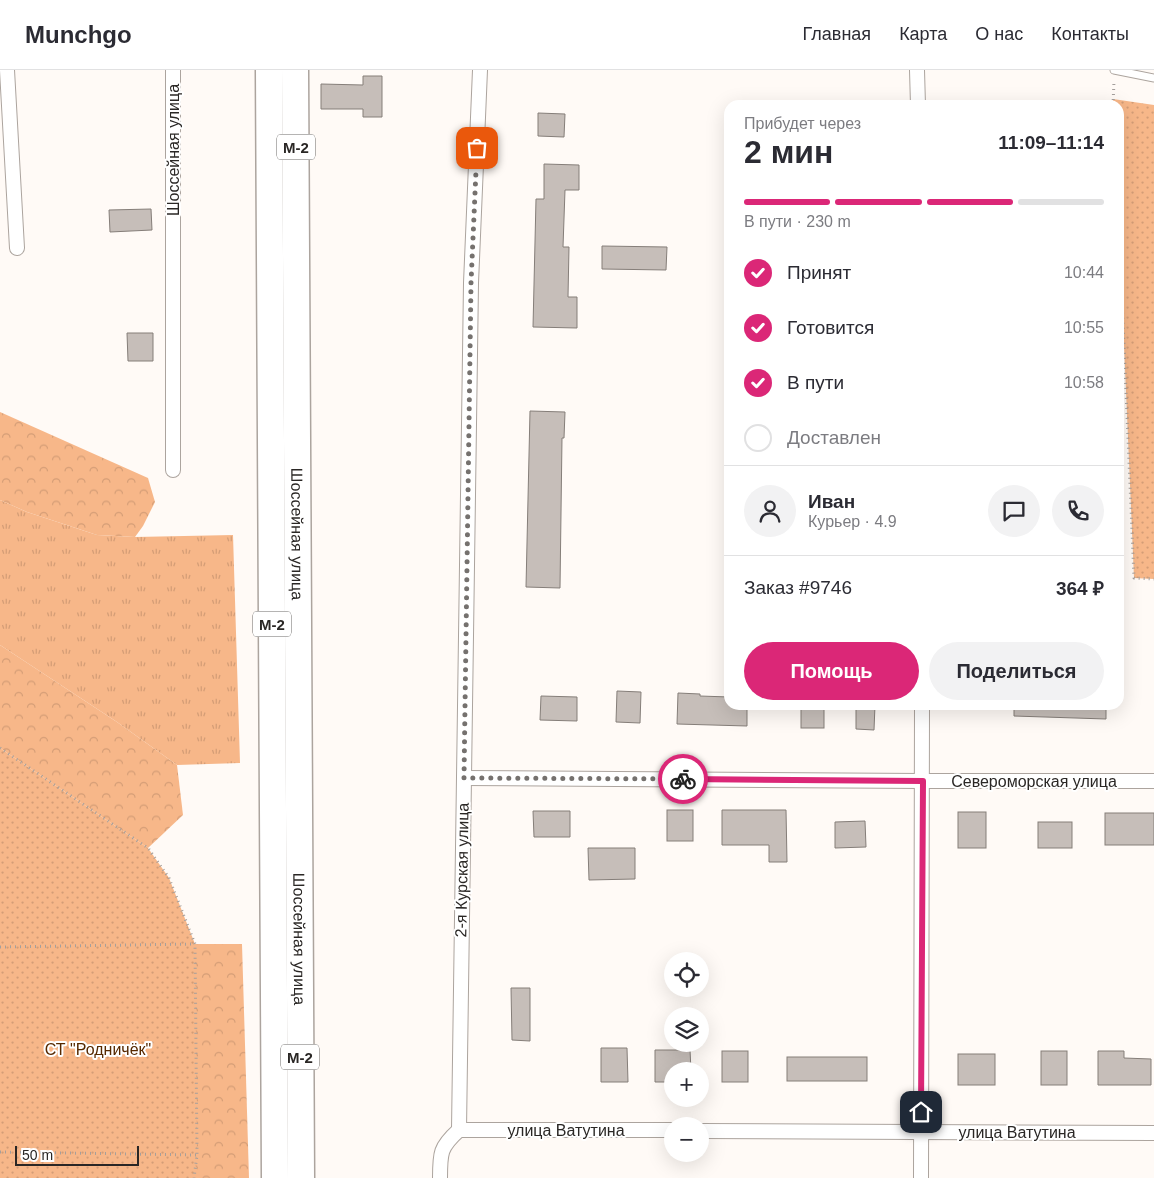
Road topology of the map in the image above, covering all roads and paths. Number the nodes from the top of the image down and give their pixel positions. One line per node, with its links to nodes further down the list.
1 (7, 70): 11 (street)
2 (173, 70): 13 (street, Шоссейная улица)
3 (269, 70): 30 (highway, Шоссейная улица / М-2)
4 (295, 70): 31 (highway, Шоссейная улица / М-2)
5 (480, 70): 17 (street, 2-я Курская улица)
6 (917, 70): 9 (street)
7 (1115, 70): 8 (lane); 10 (path)
8 (1154, 78)
9 (918, 100)
10 (1113, 100)
11 (17, 248)
12 (1124, 345): 14 (path)
13 (172, 470)
14 (1154, 579)
15 (922, 710): 18 (street)
16 (0, 748): 20 (path)
17 (464, 778): 18 (street, Североморская улица); 22 (street, 2-я Курская улица)
18 (923, 781): 19 (street, Североморская улица); 25 (street)
19 (1154, 781)
20 (195, 944): 21 (path); 28 (path)
21 (0, 947)
22 (459, 1130): 23 (street, улица Ватутина); 32 (street)
23 (664, 1130)
24 (709, 1131): 25 (street, улица Ватутина)
25 (921, 1132): 26 (street, улица Ватутина); 33 (street)
26 (1154, 1132)
27 (0, 1152): 28 (path)
28 (197, 1154): 29 (path)
29 (194, 1178)
30 (275, 1178)
31 (301, 1178)
32 (440, 1178)
33 (921, 1178)

